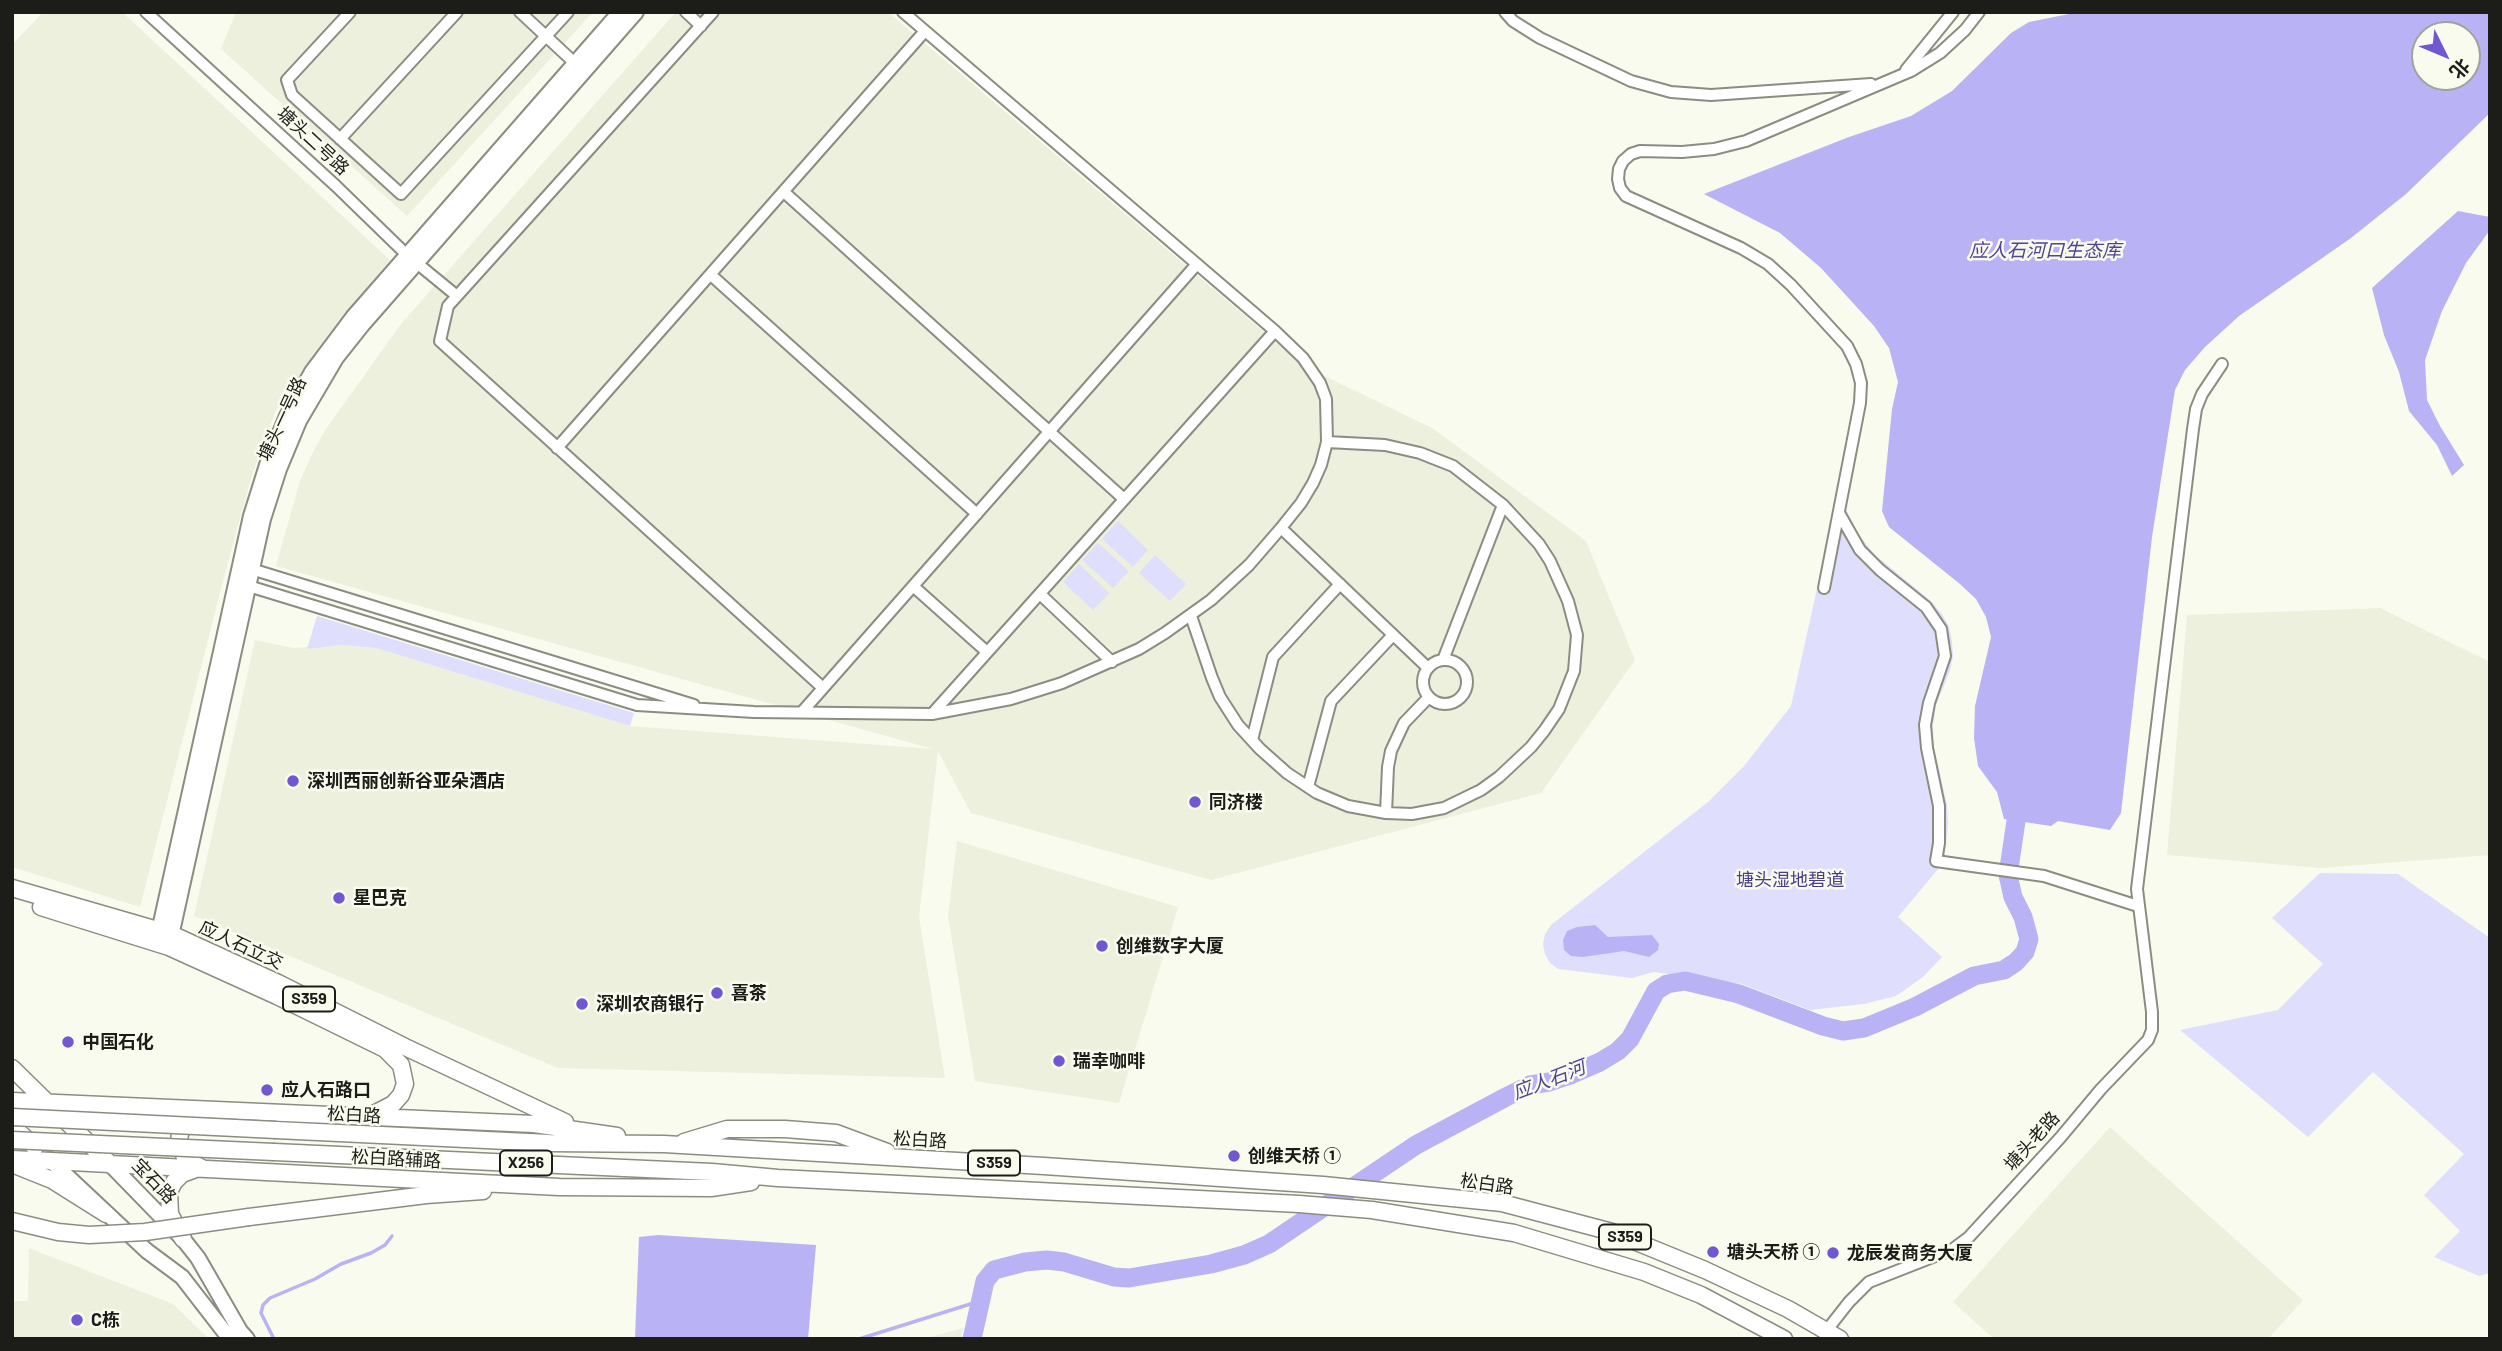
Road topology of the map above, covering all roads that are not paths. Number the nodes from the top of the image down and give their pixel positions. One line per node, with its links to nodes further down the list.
1 (146, 12): 22 (street, 塘头二号路)
2 (350, 12): 20 (street)
3 (457, 12): 20 (street)
4 (520, 12): 16 (street)
5 (568, 12): 16 (street)
6 (620, 12): 17 (street, 塘头一号路)
7 (636, 12): 17 (street, 塘头一号路)
8 (686, 12): 14 (street)
9 (713, 12): 14 (street)
10 (903, 12): 15 (street)
11 (1505, 12): 19 (street)
12 (1953, 12): 18 (street)
13 (1979, 12): 18 (street)
14 (701, 26): 25 (street)
15 (925, 31): 21 (street); 23 (street)
16 (546, 36): 17 (street); 20 (street)
17 (579, 67): 22 (street, 塘头一号路)
18 (1902, 75): 19 (street)
19 (1880, 83): 33 (street)
20 (340, 139)
21 (784, 192): 24 (street); 28 (street)
22 (412, 259): 25 (street, 塘头二号路); 36 (street, 塘头一号路)
23 (1197, 264): 26 (street); 28 (street)
24 (710, 275): 30 (street); 34 (street)
25 (457, 296): 30 (street)
26 (1275, 331): 29 (street); 31 (street)
27 (2222, 364): 58 (street, 塘头老路)
28 (1050, 431): 31 (street); 34 (street)
29 (1327, 442): 32 (street); 35 (street)
30 (557, 448): 48 (street)
31 (1124, 499): 41 (street)
32 (1503, 505): 45 (street); 55 (street)
33 (1839, 513): 40 (street); 58 (street)
34 (977, 514): 39 (street)
35 (1281, 528): 38 (street); 42 (street)
36 (246, 567): 37 (street, 塘头一号路); 50 (street)
37 (242, 584): 50 (street); 59 (street, 塘头一号路)
38 (1339, 584): 43 (street); 53 (street)
39 (913, 586): 44 (street); 48 (street)
40 (1824, 587)
41 (1040, 594): 44 (street); 46 (street)
42 (1191, 616): 46 (street); 53 (street)
43 (1393, 635): 47 (street); 54 (street)
44 (988, 652): 52 (street)
45 (1443, 660): 47 (street); 49 (street)
46 (1112, 662): 52 (street)
47 (1428, 668): 49 (street)
48 (823, 688): 51 (street)
49 (1429, 697): 55 (street)
50 (710, 710): 51 (street)
51 (802, 712): 52 (street)
52 (932, 714)
53 (1252, 740): 54 (street)
54 (1308, 787): 55 (street)
55 (1386, 813)
56 (12, 888): 59 (main road, 应人石立交 / S359)
57 (12, 898): 59 (main road)
58 (2138, 906): 79 (street, 塘头老路)
59 (164, 938): 65 (main road); 67 (main road, 应人石立交 / S359)
60 (12, 1068): 62 (main road, 宝石路)
61 (12, 1101): 62 (main road)
62 (47, 1102): 63 (main road, S359); 72 (main road, 宝石路)
63 (208, 1110): 65 (main road, S359); 73 (main road)
64 (12, 1117): 69 (main road, 松白路 / X256, bridge)
65 (367, 1117): 67 (main road, S359)
66 (12, 1126): 70 (main road)
67 (597, 1132): 69 (main road, S359)
68 (12, 1140): 74 (main road, X256, bridge)
69 (668, 1145): 79 (main road, 松白路 / S359)
70 (50, 1160): 71 (main road, 松白路辅路); 72 (main road, 松白路辅路 / S359); 76 (street)
71 (12, 1162): 76 (main road)
72 (111, 1164): 73 (main road, 松白路辅路 / S359); 78 (street, 宝石路)
73 (204, 1169): 75 (main road, 松白路辅路 / S359); 78 (main road)
74 (778, 1178): 75 (main road, 松白路辅路 / S359); 82 (main road, S359)
75 (559, 1187): 77 (main road, S359, bridge)
76 (106, 1214): 80 (street)
77 (12, 1221)
78 (183, 1239): 81 (street, 宝石路)
79 (1833, 1335)
80 (230, 1339)
81 (247, 1339)
82 (1784, 1339)

